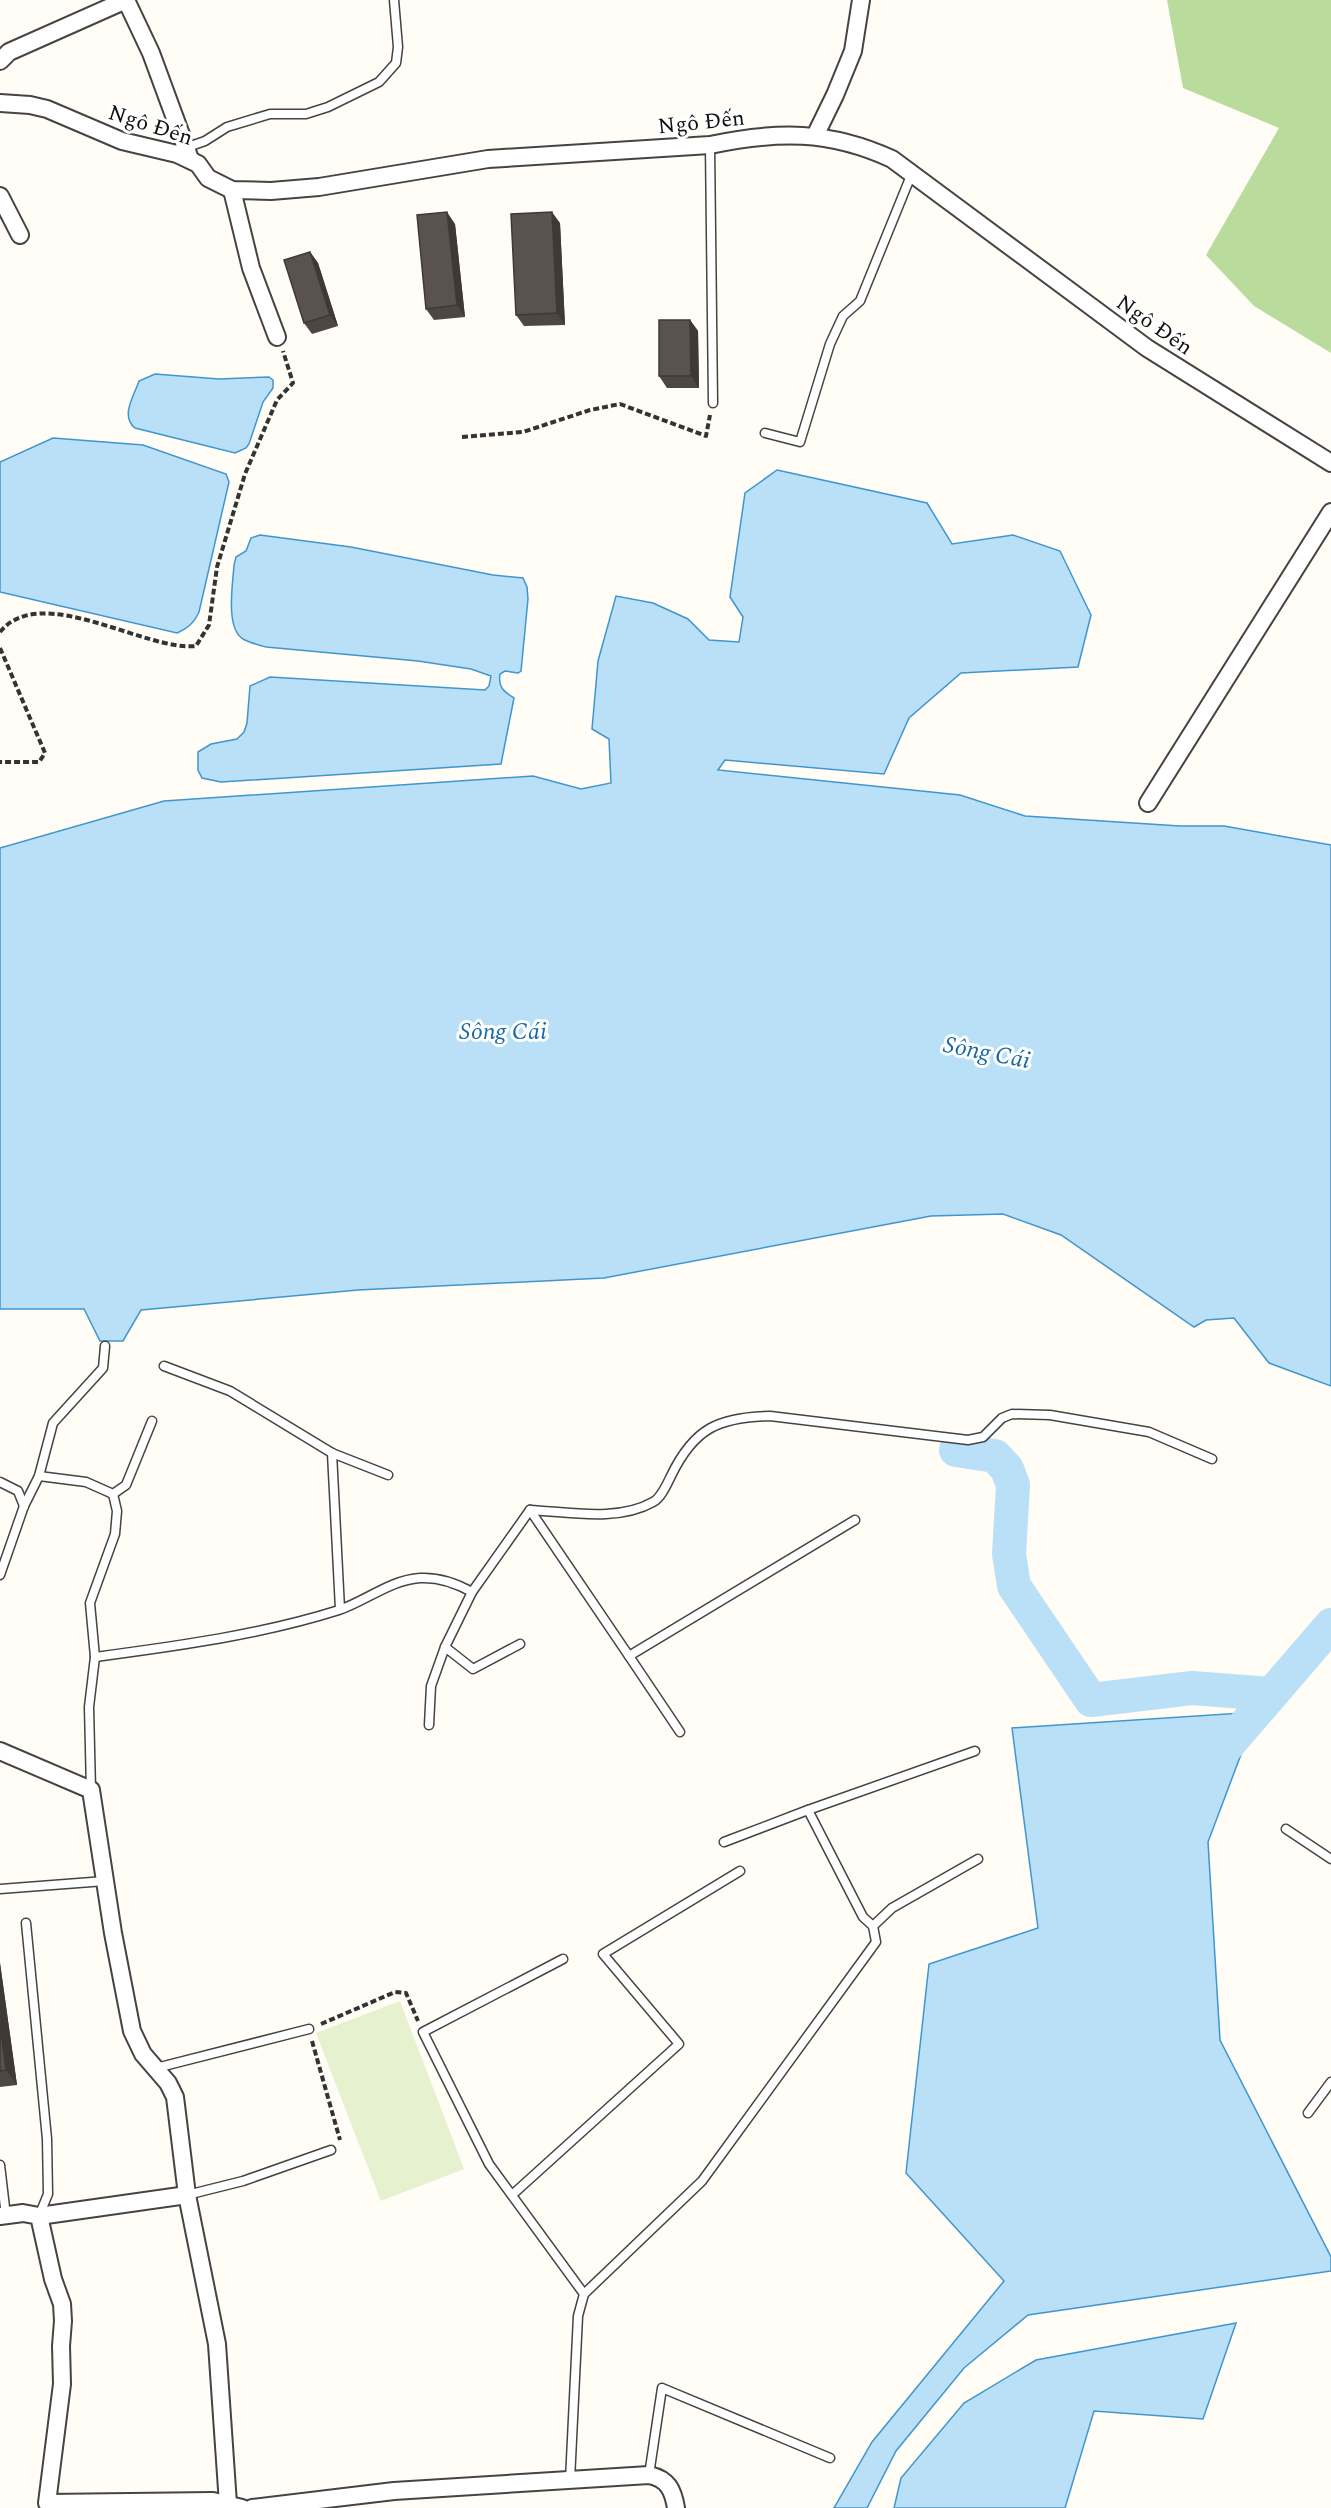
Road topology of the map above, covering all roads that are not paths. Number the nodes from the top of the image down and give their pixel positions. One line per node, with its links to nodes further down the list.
1 (126, 0): 4 (street); 8 (street)
2 (394, 0): 8 (lane)
3 (861, 0): 6 (street)
4 (0, 60)
5 (0, 103): 8 (street, Ngô Đến)
6 (815, 136): 7 (street, Ngô Đến); 9 (street, Ngô Đến)
7 (710, 145): 10 (street, Ngô Đến); 14 (lane)
8 (187, 154): 10 (street, Ngô Đến)
9 (912, 172): 15 (lane); 16 (street, Ngô Đến)
10 (232, 190): 13 (street)
11 (0, 196): 12 (street)
12 (20, 235)
13 (278, 337)
14 (713, 403)
15 (765, 433)
16 (1331, 463)
17 (1331, 512): 18 (street)
18 (1148, 803)
19 (105, 1346): 25 (lane)
20 (164, 1366): 22 (lane)
21 (152, 1421): 27 (lane)
22 (333, 1453): 24 (lane); 33 (lane)
23 (1212, 1459): 29 (lane)
24 (388, 1475)
25 (39, 1476): 27 (lane); 28 (lane)
26 (0, 1482): 28 (lane)
27 (114, 1494): 37 (lane)
28 (24, 1506): 31 (lane)
29 (530, 1510): 32 (lane); 36 (lane)
30 (855, 1520): 36 (lane)
31 (0, 1575)
32 (472, 1592): 33 (lane); 35 (lane)
33 (340, 1610): 37 (lane)
34 (520, 1644): 35 (lane)
35 (445, 1647): 38 (lane)
36 (629, 1656): 39 (lane)
37 (95, 1657): 42 (lane)
38 (429, 1725)
39 (680, 1732)
40 (0, 1751): 42 (street)
41 (975, 1751): 43 (lane)
42 (91, 1790): 49 (street)
43 (808, 1810): 45 (lane); 52 (lane)
44 (1286, 1829): 47 (lane)
45 (724, 1842)
46 (978, 1859): 52 (lane)
47 (1331, 1859)
48 (740, 1871): 61 (lane)
49 (105, 1881): 50 (lane); 55 (street)
50 (0, 1890)
51 (26, 1923): 63 (lane)
52 (873, 1926): 64 (lane)
53 (563, 1959): 61 (lane)
54 (309, 2029): 55 (lane)
55 (156, 2068): 60 (street)
56 (1331, 2082): 57 (lane)
57 (1308, 2113)
58 (331, 2150): 60 (lane)
59 (0, 2165): 62 (lane)
60 (187, 2195): 63 (street); 69 (street)
61 (513, 2195): 64 (lane)
62 (3, 2216): 63 (street)
63 (39, 2216): 68 (street)
64 (584, 2294): 67 (lane)
65 (830, 2458): 66 (lane)
66 (649, 2475): 67 (street); 71 (street)
67 (570, 2480): 70 (street)
68 (47, 2506): 69 (street)
69 (233, 2507)
70 (252, 2508)
71 (676, 2508)

